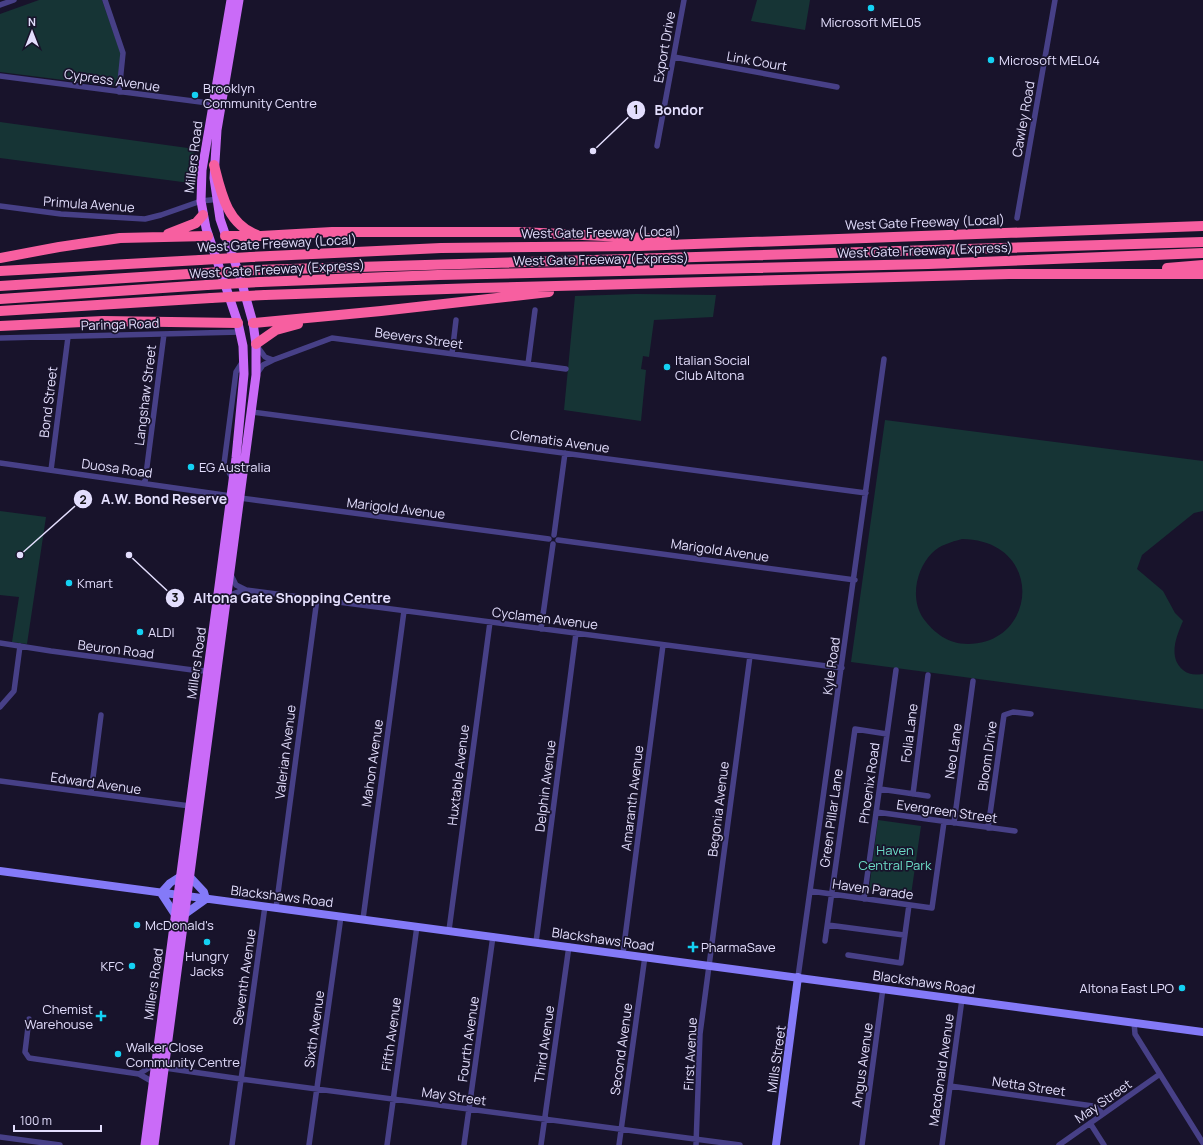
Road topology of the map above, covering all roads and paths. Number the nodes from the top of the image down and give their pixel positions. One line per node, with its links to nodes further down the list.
1 (14, 0): 7 (street)
2 (105, 0): 11 (street)
3 (231, 0): 12 (main road, Millers Road)
4 (239, 0): 12 (main road, Millers Road)
5 (684, 0): 8 (street, Export Drive)
6 (1055, 0): 19 (street, Cawley Road)
7 (0, 5)
8 (674, 57): 10 (street, Link Court); 13 (street, Export Drive)
9 (0, 76): 11 (street, Cypress Avenue)
10 (837, 87)
11 (119, 92): 12 (street, Cypress Avenue)
12 (217, 105): 14 (main road, Millers Road); 16 (main road, Millers Road)
13 (657, 146)
14 (214, 165): 15 (highway)
15 (219, 199): 16 (street, Primula Avenue); 23 (main road, Millers Road); 24 (highway)
16 (201, 201): 17 (street, Primula Avenue); 18 (main road, Millers Road)
17 (0, 206)
18 (203, 215): 21 (highway); 22 (main road, Millers Road)
19 (1017, 218)
20 (1203, 226): 25 (highway, West Gate Freeway (Local))
21 (161, 236): 22 (highway); 28 (highway)
22 (208, 236): 23 (main road); 42 (main road, Millers Road)
23 (225, 236): 24 (highway); 40 (main road, Millers Road)
24 (261, 236): 25 (highway)
25 (752, 241): 30 (highway, West Gate Freeway (Local), bridge)
26 (1203, 242): 34 (highway, West Gate Freeway (Express), bridge)
27 (1203, 253): 35 (highway, West Gate Freeway (Express), bridge)
28 (0, 258)
29 (1203, 265): 31 (highway)
30 (0, 271)
31 (1095, 274): 32 (highway); 33 (highway)
32 (1203, 274)
33 (607, 285): 37 (highway, bridge); 38 (highway)
34 (0, 286)
35 (0, 299)
36 (535, 310): 50 (street)
37 (0, 311)
38 (381, 311): 40 (highway); 46 (highway)
39 (456, 320): 47 (street)
40 (253, 323): 42 (main road); 46 (main road, Millers Road)
41 (0, 326): 42 (highway)
42 (240, 328): 43 (street, Paringa Road); 59 (main road, Millers Road)
43 (164, 334): 44 (street, Paringa Road); 57 (street, Langshaw Street)
44 (68, 337): 45 (street, Paringa Road); 56 (street, Bond Street)
45 (0, 338)
46 (256, 344): 49 (street); 52 (main road, Millers Road)
47 (452, 354): 49 (street, Beevers Street); 50 (street, Beevers Street)
48 (884, 359): 58 (street, Kyle Road)
49 (273, 360): 52 (street, Beevers Street)
50 (528, 364): 51 (street, Beevers Street)
51 (566, 369)
52 (256, 375): 53 (main road, Millers Road)
53 (252, 412): 54 (street, Clematis Avenue); 59 (main road, Millers Road)
54 (565, 453): 58 (street, Clematis Avenue); 60 (street)
55 (0, 463): 56 (street, Duosa Road)
56 (51, 470): 57 (street, Duosa Road)
57 (145, 482): 59 (street, Duosa Road)
58 (866, 493): 65 (street, Kyle Road)
59 (236, 497): 61 (street, Marigold Avenue); 64 (main road, Millers Road); 80 (main road, Millers Road)
60 (554, 535): 61 (street); 62 (street)
61 (549, 539): 63 (street)
62 (558, 540): 63 (street); 65 (street, Marigold Avenue)
63 (553, 544): 71 (street)
64 (231, 573): 66 (street); 68 (main road, Millers Road)
65 (854, 580): 78 (street, Kyle Road)
66 (246, 590): 67 (street, Cyclamen Avenue); 68 (street)
67 (317, 599): 69 (street, Cyclamen Avenue); 108 (street, Valerian Avenue)
68 (226, 606): 76 (main road, Millers Road)
69 (404, 611): 70 (street, Cyclamen Avenue); 112 (street, Mahon Avenue)
70 (490, 622): 71 (street, Cyclamen Avenue); 115 (street, Huxtable Avenue)
71 (541, 629): 72 (street, Cyclamen Avenue)
72 (576, 633): 74 (street, Cyclamen Avenue); 119 (street, Delphin Avenue)
73 (0, 643): 75 (street, Beuron Road)
74 (663, 645): 77 (street, Cyclamen Avenue); 121 (street, Amaranth Avenue)
75 (20, 646): 80 (street, Beuron Road); 83 (street)
76 (219, 654): 80 (street); 99 (main road, Millers Road)
77 (750, 656): 78 (street, Cyclamen Avenue); 124 (street, Begonia Avenue)
78 (842, 668): 100 (street, Kyle Road)
79 (896, 670): 86 (street, Phoenix Road)
80 (208, 671): 92 (main road, Millers Road)
81 (928, 675): 90 (street, Folia Lane)
82 (973, 681): 95 (street, Neo Lane)
83 (0, 707)
84 (1031, 714): 96 (street, Bloom Drive)
85 (101, 715): 89 (street)
86 (887, 734): 88 (street, Phoenix Road); 102 (street, Green Pillar Lane)
87 (0, 781): 89 (street, Edward Avenue)
88 (880, 789): 90 (street); 93 (street, Phoenix Road)
89 (91, 793): 92 (street, Edward Avenue)
90 (913, 794): 91 (street)
91 (928, 796)
92 (190, 806): 99 (main road, Millers Road)
93 (876, 812): 94 (street, Evergreen Street); 105 (street, Phoenix Road)
94 (944, 822): 95 (street, Evergreen Street); 106 (street, Haven Parade)
95 (954, 823): 96 (street, Evergreen Street)
96 (988, 828): 97 (street, Evergreen Street)
97 (1014, 831)
98 (0, 871): 101 (main road, Blackshaws Road)
99 (186, 876): 101 (main road); 103 (main road, Millers Road); 104 (main road)
100 (810, 891): 102 (street, Haven Parade); 125 (street, Kyle Road)
101 (161, 893): 103 (main road, Blackshaws Road); 110 (main road)
102 (832, 894): 105 (street, Haven Parade); 113 (street, Green Pillar Lane)
103 (183, 896): 104 (main road, Blackshaws Road); 109 (main road, Millers Road); 110 (main road, Millers Road)
104 (206, 899): 107 (main road, Blackshaws Road); 109 (main road)
105 (864, 899): 106 (street, Haven Parade)
106 (909, 905): 116 (street)
107 (265, 906): 108 (main road, Blackshaws Road); 135 (street, Seventh Avenue)
108 (276, 908): 111 (main road, Blackshaws Road)
109 (185, 914): 132 (main road, Millers Road)
110 (176, 916): 131 (main road, Millers Road)
111 (341, 916): 112 (main road, Blackshaws Road); 138 (street, Sixth Avenue)
112 (363, 919): 114 (main road, Blackshaws Road)
113 (828, 924): 116 (street); 118 (street, Green Pillar Lane)
114 (417, 926): 115 (main road, Blackshaws Road); 139 (street, Fifth Avenue)
115 (449, 930): 117 (main road, Blackshaws Road)
116 (904, 935): 122 (street)
117 (493, 936): 119 (main road, Blackshaws Road); 140 (street, Fourth Avenue)
118 (825, 941)
119 (536, 942): 120 (main road, Blackshaws Road)
120 (569, 946): 121 (main road, Blackshaws Road); 142 (street, Third Avenue)
121 (623, 953): 123 (main road, Blackshaws Road)
122 (848, 955)
123 (645, 956): 124 (main road, Blackshaws Road); 144 (street, Second Avenue)
124 (709, 965): 125 (main road, Blackshaws Road); 146 (street, First Avenue)
125 (798, 976): 126 (main road, Blackshaws Road); 158 (main road, Mills Street)
126 (883, 988): 127 (main road, Blackshaws Road); 159 (street, Angus Avenue)
127 (962, 999): 129 (main road, Blackshaws Road); 137 (street, Macdonald Avenue)
128 (30, 1019): 133 (street)
129 (1134, 1022): 130 (main road, Blackshaws Road); 134 (street)
130 (1203, 1032)
131 (155, 1068): 132 (street, May Street); 133 (street, May Street); 136 (main road, Millers Road)
132 (165, 1068): 135 (street, May Street); 150 (main road, Millers Road)
133 (139, 1074): 136 (street)
134 (1160, 1074): 141 (street, May Street); 147 (street)
135 (241, 1079): 138 (street, May Street); 151 (street, Seventh Avenue)
136 (153, 1082): 149 (main road, Millers Road)
137 (950, 1086): 141 (street, Netta Street); 160 (street, Macdonald Avenue)
138 (317, 1089): 139 (street, May Street); 152 (street, Sixth Avenue)
139 (393, 1099): 140 (street, May Street); 153 (street, Fifth Avenue)
140 (469, 1109): 142 (street, May Street); 154 (street, Fourth Avenue)
141 (1103, 1114): 143 (street, May Street)
142 (545, 1119): 144 (street, May Street); 155 (street, Third Avenue)
143 (1090, 1124): 161 (street, May Street); 162 (street)
144 (621, 1129): 146 (street, May Street); 156 (street, Second Avenue)
145 (0, 1137): 148 (street)
146 (697, 1142): 157 (street, May Street)
147 (1203, 1143)
148 (60, 1145)
149 (145, 1145)
150 (154, 1145)
151 (232, 1145)
152 (309, 1145)
153 (387, 1145)
154 (464, 1145)
155 (541, 1145)
156 (619, 1145)
157 (740, 1145)
158 (776, 1145)
159 (862, 1145)
160 (942, 1145)
161 (1059, 1145)
162 (1104, 1145)

